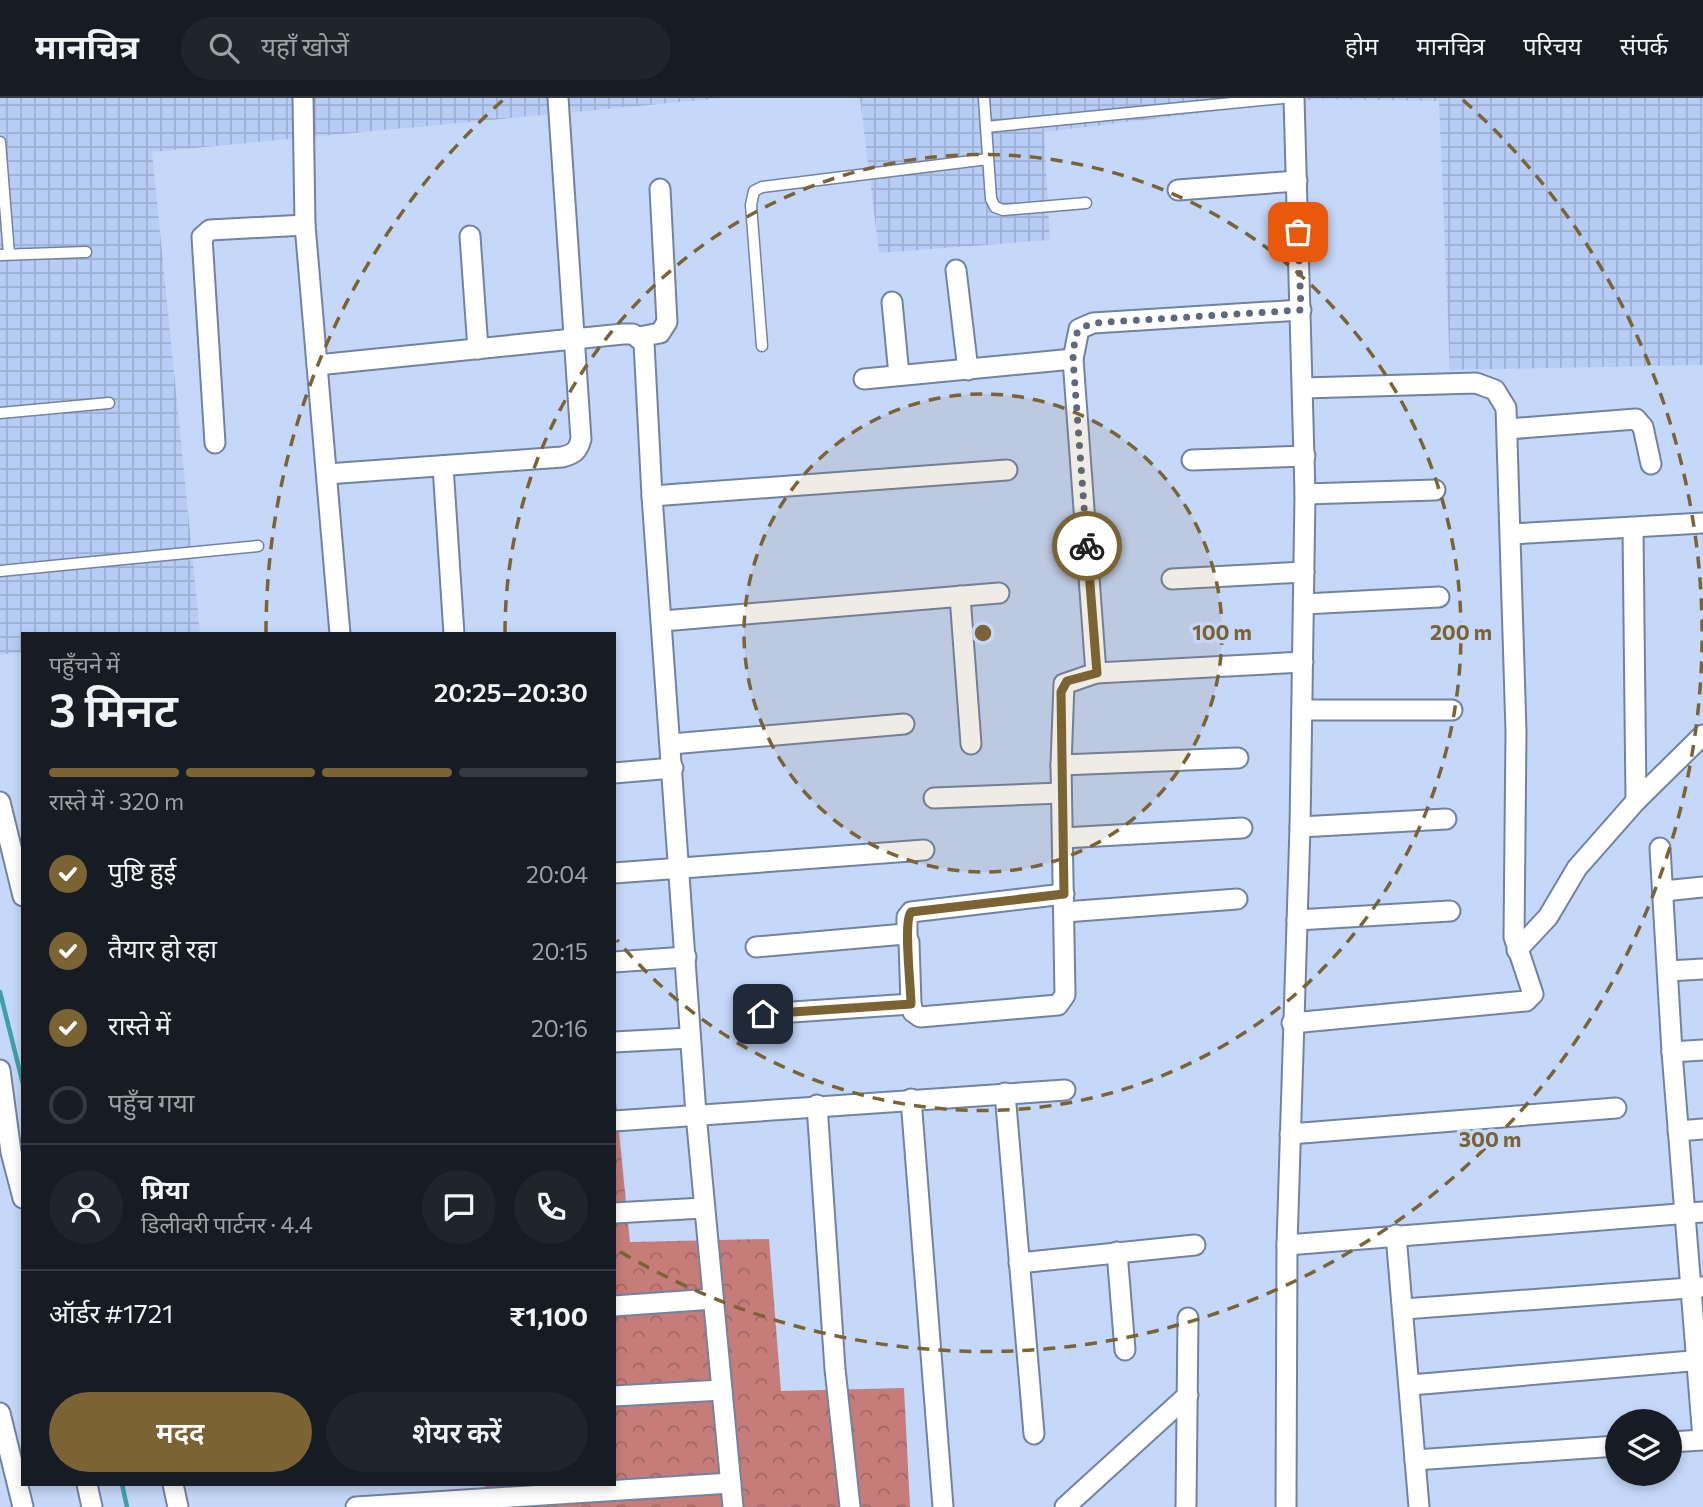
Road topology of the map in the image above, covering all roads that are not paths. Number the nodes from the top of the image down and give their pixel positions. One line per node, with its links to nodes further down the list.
1 (303, 98): 13 (street)
2 (558, 98): 21 (street)
3 (984, 98): 6 (lane)
4 (1283, 98): 6 (lane)
5 (1294, 98): 9 (street)
6 (986, 127): 8 (lane)
7 (0, 142): 16 (lane)
8 (988, 159): 12 (lane); 22 (lane)
9 (1297, 181): 11 (street); 19 (street)
10 (660, 188): 20 (street)
11 (1178, 190)
12 (1086, 203)
13 (305, 225): 25 (street); 33 (street)
14 (470, 236): 23 (street)
15 (86, 252): 16 (lane)
16 (5, 255)
17 (957, 270): 26 (street)
18 (892, 302): 27 (street)
19 (1301, 310): 24 (street); 29 (street)
20 (639, 337): 21 (street); 42 (street)
21 (575, 338): 23 (street); 37 (street)
22 (762, 346)
23 (478, 348): 25 (street)
24 (1073, 359): 26 (street); 58 (street)
25 (317, 365): 39 (street)
26 (968, 369): 27 (street)
27 (898, 375): 28 (street)
28 (864, 379)
29 (1304, 388): 32 (street); 34 (street)
30 (109, 403): 31 (lane)
31 (0, 413)
32 (1508, 429): 36 (street); 45 (street)
33 (215, 443)
34 (1305, 456): 35 (street); 41 (street)
35 (1192, 460)
36 (1651, 464)
37 (443, 466): 39 (street); 56 (street)
38 (1007, 470): 42 (street)
39 (327, 474): 55 (street)
40 (1435, 490): 41 (street)
41 (1305, 494): 48 (street)
42 (652, 496): 54 (street)
43 (1703, 523): 44 (street)
44 (1633, 529): 45 (street); 71 (street)
45 (1511, 534): 90 (street)
46 (258, 546): 47 (lane)
47 (0, 571)
48 (1304, 572): 49 (street); 53 (street)
49 (1172, 579)
50 (999, 593): 51 (street)
51 (960, 596): 54 (street); 64 (street)
52 (1439, 597): 53 (street)
53 (1304, 604): 57 (street)
54 (663, 621): 63 (street)
55 (340, 632)
56 (454, 632)
57 (1303, 662): 58 (street); 59 (street)
58 (1097, 673): 66 (street)
59 (1302, 710): 60 (street); 74 (street)
60 (1452, 710)
61 (904, 724): 63 (street)
62 (1703, 735): 71 (street)
63 (671, 744): 67 (street)
64 (971, 744)
65 (1238, 758): 66 (street)
66 (1061, 765): 69 (street)
67 (673, 768): 68 (street); 79 (street)
68 (616, 773)
69 (1061, 793): 70 (street); 76 (street)
70 (934, 798)
71 (1636, 800): 90 (street)
72 (0, 802): 82 (street)
73 (1446, 819): 74 (street)
74 (1300, 827): 87 (street)
75 (1242, 828): 76 (street)
76 (1063, 838): 85 (street)
77 (1660, 848): 83 (street)
78 (924, 850): 79 (street)
79 (678, 868): 80 (street); 91 (street)
80 (616, 873)
81 (1703, 887): 83 (street)
82 (21, 888)
83 (1664, 891): 94 (street)
84 (1237, 899): 85 (street)
85 (1064, 903): 88 (street); 95 (street)
86 (1450, 911): 87 (street)
87 (1297, 920): 97 (street)
88 (907, 935): 89 (street); 95 (street)
89 (756, 947)
90 (1517, 950): 97 (street)
91 (686, 957): 92 (street); 98 (street)
92 (616, 962)
93 (1703, 969): 94 (street)
94 (1668, 971): 101 (street)
95 (911, 1004): 96 (street)
96 (763, 1014)
97 (1292, 1023): 112 (street)
98 (690, 1038): 99 (street); 108 (street)
99 (616, 1042)
100 (1703, 1050): 101 (street)
101 (1672, 1052): 111 (street)
102 (0, 1070): 113 (street)
103 (1065, 1090): 104 (street)
104 (1005, 1093): 105 (street); 121 (street)
105 (911, 1098): 106 (street); 149 (street)
106 (817, 1105): 108 (street); 148 (street)
107 (1616, 1108): 112 (street)
108 (696, 1114): 109 (street); 114 (street)
109 (616, 1121)
110 (1703, 1129): 111 (street)
111 (1678, 1131): 115 (street)
112 (1290, 1134): 119 (street)
113 (21, 1191)
114 (703, 1208): 116 (street); 123 (street)
115 (1695, 1212): 117 (street); 122 (street)
116 (616, 1213)
117 (1396, 1235): 119 (street); 125 (street)
118 (1195, 1245): 120 (street)
119 (1287, 1245): 152 (street)
120 (1117, 1252): 121 (street); 127 (street)
121 (1019, 1263): 134 (street)
122 (1698, 1287): 125 (street); 128 (street)
123 (713, 1299): 124 (street); 130 (street)
124 (616, 1306)
125 (1404, 1309): 129 (street)
126 (1188, 1318): 131 (street)
127 (1125, 1350)
128 (1700, 1360): 129 (street); 135 (street)
129 (1411, 1385): 139 (street)
130 (722, 1390): 132 (street); 140 (street)
131 (1188, 1395): 150 (street); 151 (street)
132 (616, 1396)
133 (0, 1413): 138 (street)
134 (1034, 1434)
135 (1703, 1439): 136 (street)
136 (1682, 1441)
137 (1605, 1447): 139 (street)
138 (4, 1448): 143 (street)
139 (1415, 1460): 153 (street)
140 (731, 1483): 146 (street); 147 (street)
141 (87, 1486): 144 (street)
142 (173, 1486): 145 (street)
143 (23, 1507)
144 (92, 1507)
145 (178, 1507)
146 (356, 1507)
147 (733, 1507)
148 (850, 1507)
149 (943, 1507)
150 (1065, 1507)
151 (1186, 1507)
152 (1286, 1507)
153 (1419, 1507)

